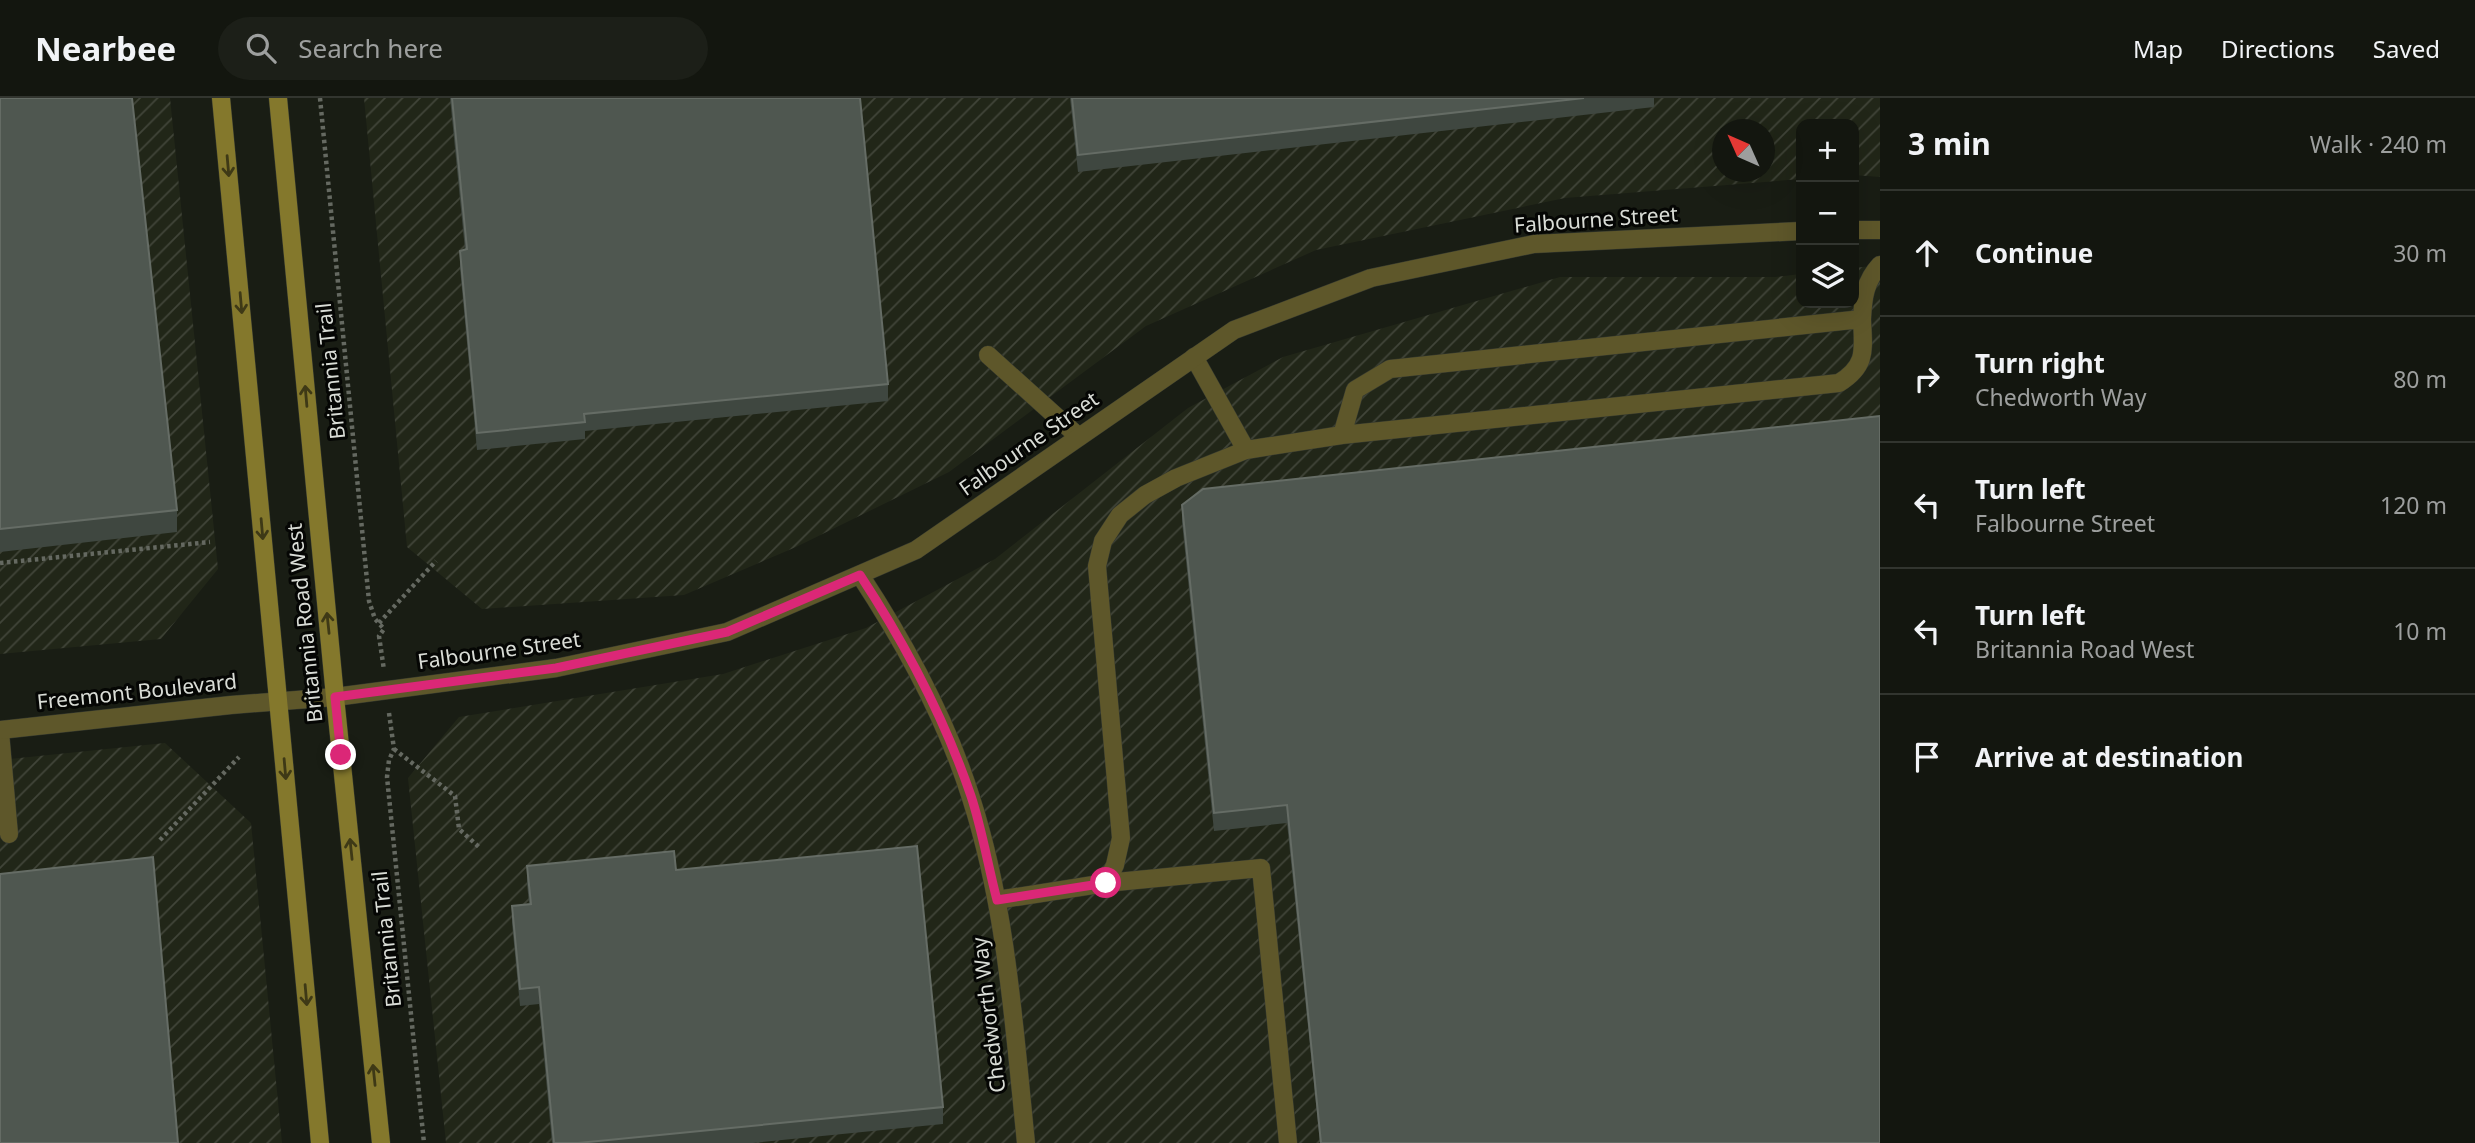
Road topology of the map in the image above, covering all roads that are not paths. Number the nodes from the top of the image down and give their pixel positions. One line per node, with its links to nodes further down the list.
1 (221, 98): 15 (main road, Britannia Road West, one-way to 15)
2 (278, 98): 14 (main road, Britannia Road West, one-way to 2)
3 (1859, 230): 4 (street)
4 (1880, 230)
5 (1796, 231): 9 (street, Falbourne Street)
6 (1880, 265): 7 (street)
7 (1862, 319): 10 (street); 10 (street)
8 (988, 355): 11 (street)
9 (1194, 357): 11 (street, Falbourne Street); 12 (street)
10 (1342, 435): 12 (street)
11 (1079, 437): 13 (street, Falbourne Street)
12 (1246, 450): 18 (street)
13 (860, 575): 14 (street, Falbourne Street); 19 (street, Chedworth Way)
14 (335, 697): 15 (street, Falbourne Street); 21 (main road, Britannia Road West, one-way to 14)
15 (279, 701): 16 (street, Freemont Boulevard); 20 (main road, Britannia Road West, one-way to 20)
16 (0, 731): 17 (street)
17 (9, 834)
18 (1106, 883): 19 (street); 23 (street)
19 (997, 900): 22 (street, Chedworth Way)
20 (320, 1143)
21 (381, 1143)
22 (1026, 1143)
23 (1288, 1143)

